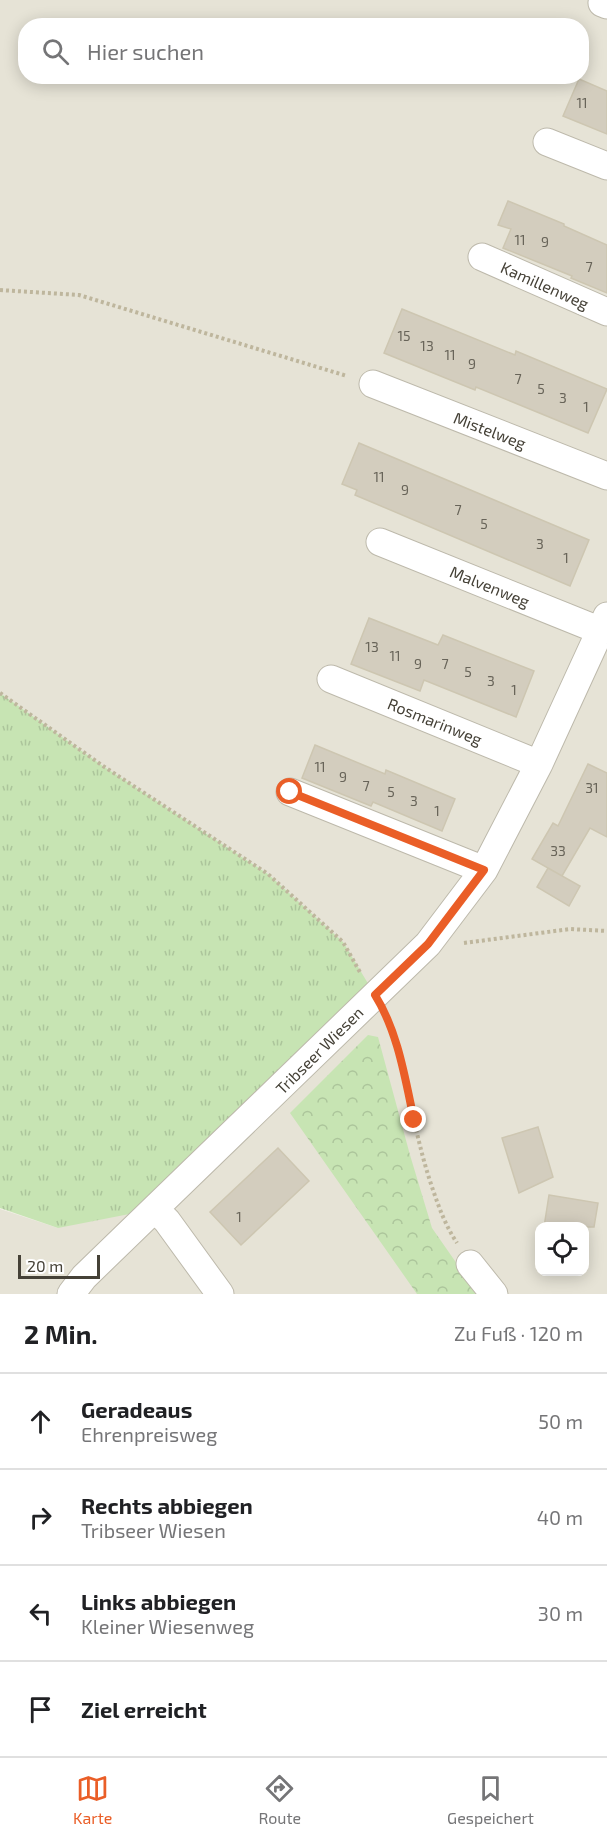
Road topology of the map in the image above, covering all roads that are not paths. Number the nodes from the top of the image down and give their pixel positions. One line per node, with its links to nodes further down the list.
1 (547, 142): 2 (street)
2 (607, 166)
3 (482, 257): 4 (street, Kamillenweg)
4 (607, 312)
5 (372, 384): 6 (street, Mistelweg)
6 (607, 476)
7 (380, 542): 8 (street, Malvenweg)
8 (604, 623): 10 (street, Tribseer Wiesen)
9 (331, 679): 10 (street, Rosmarinweg)
10 (539, 764): 12 (street, Tribseer Wiesen)
11 (290, 792): 12 (street)
12 (484, 870): 13 (street, Tribseer Wiesen)
13 (155, 1209): 15 (street, Tribseer Wiesen); 16 (street)
14 (470, 1264): 17 (street)
15 (71, 1294)
16 (220, 1294)
17 (494, 1294)

